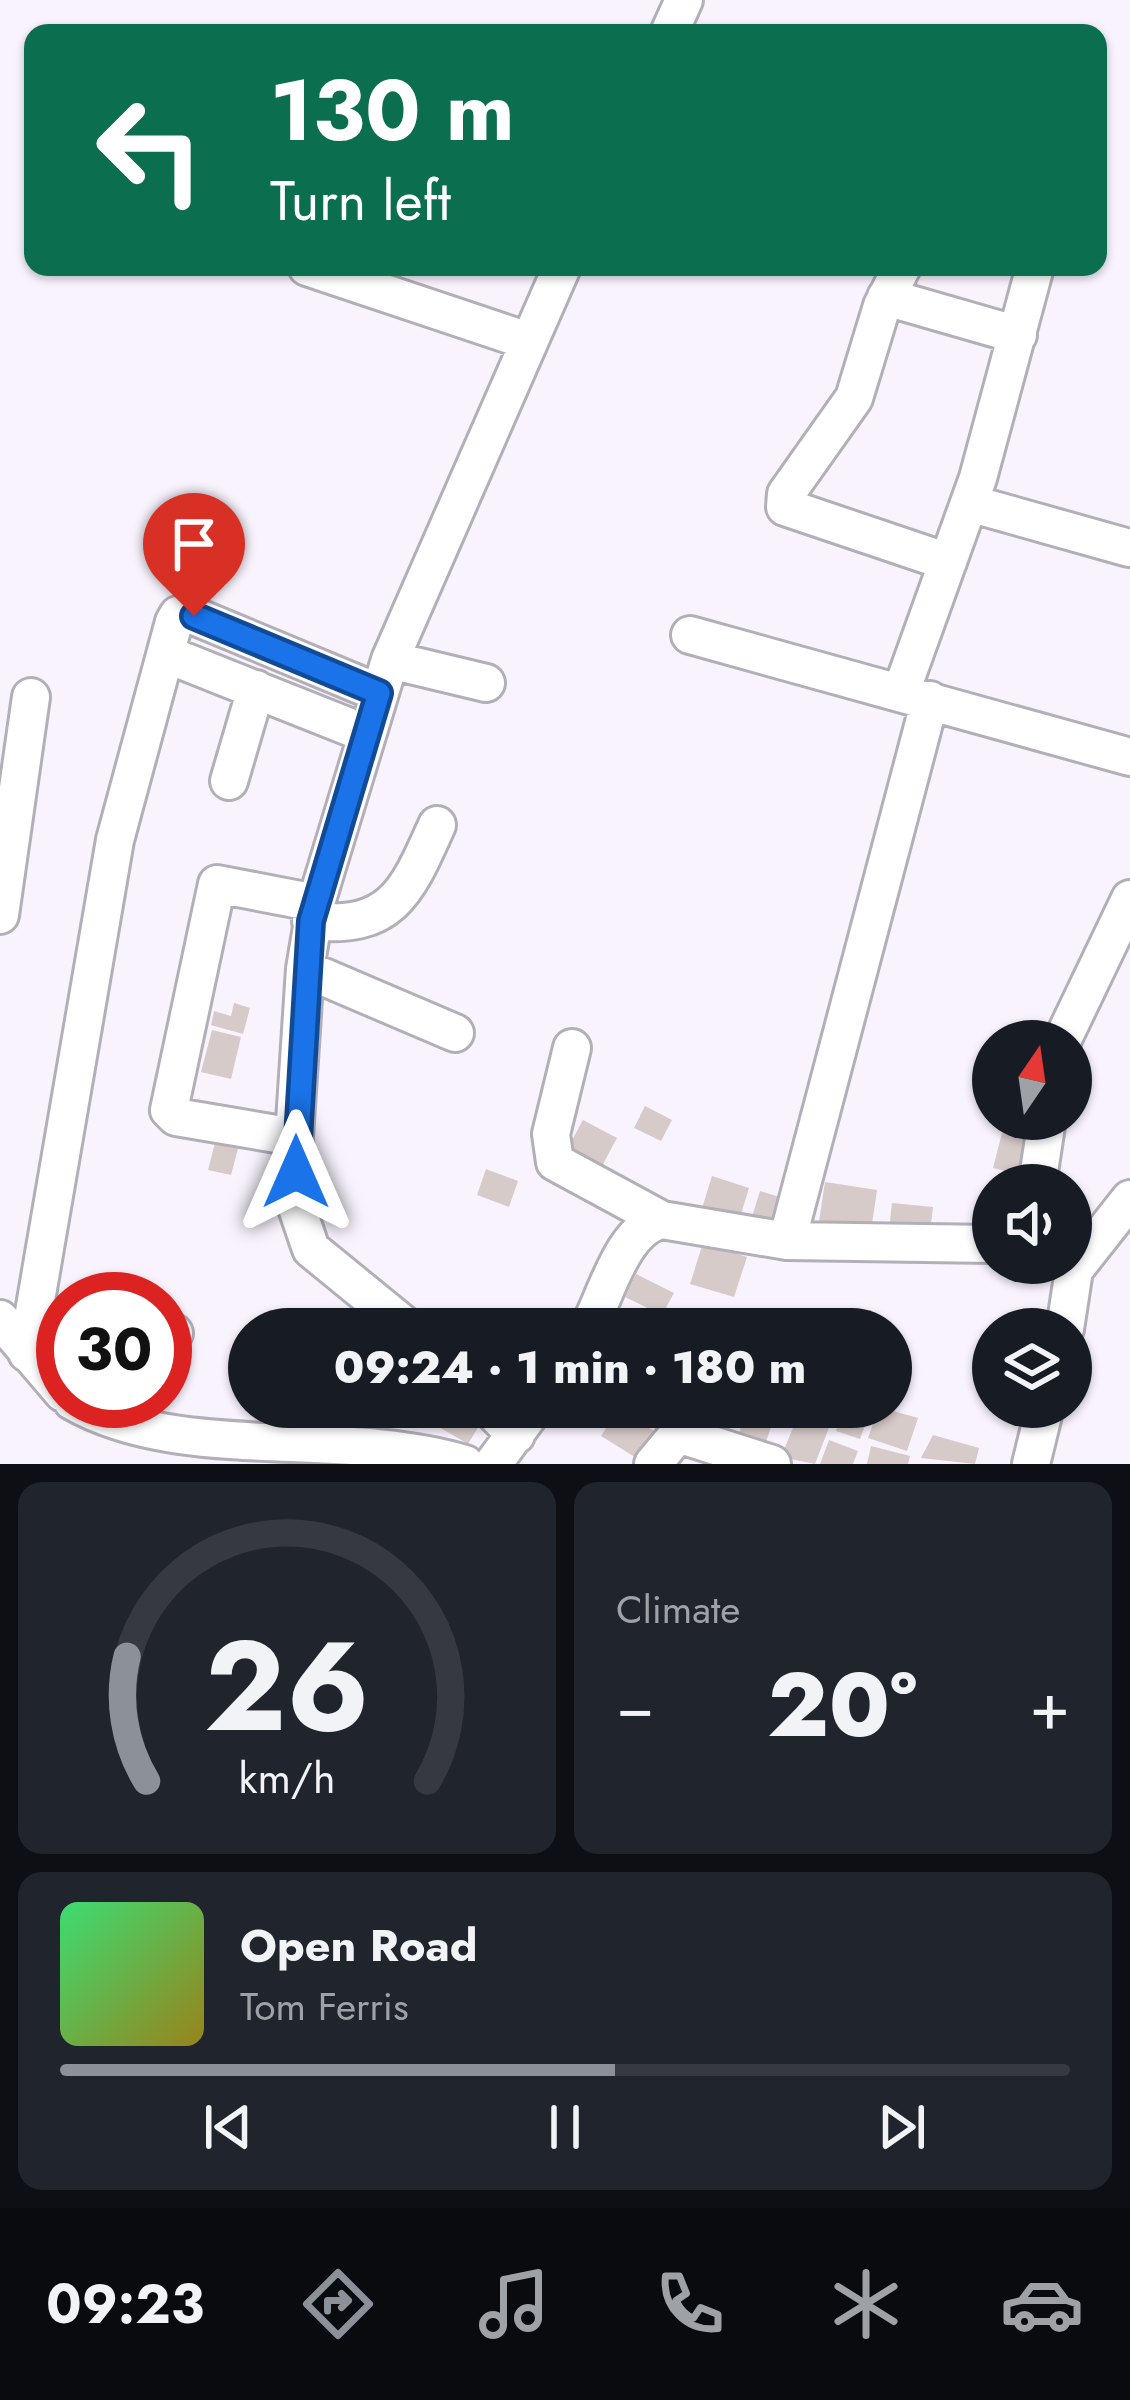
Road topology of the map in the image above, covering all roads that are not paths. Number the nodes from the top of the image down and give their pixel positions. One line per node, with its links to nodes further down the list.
1 (335, 276): 6 (street)
2 (558, 276): 6 (street)
3 (1033, 276): 5 (street)
4 (894, 282): 5 (street); 9 (street)
5 (1018, 334): 7 (street)
6 (528, 341): 12 (street)
7 (969, 503): 8 (street); 9 (street)
8 (1129, 548)
9 (948, 562): 15 (street)
10 (690, 635): 15 (street)
11 (166, 653): 12 (street); 14 (street); 36 (street)
12 (385, 676): 13 (street); 17 (street)
13 (486, 683)
14 (256, 689): 17 (street); 20 (street)
15 (915, 696): 18 (street); 33 (street)
16 (31, 697): 19 (street)
17 (367, 734): 24 (street)
18 (1130, 757)
19 (10, 766): 22 (street)
20 (229, 781)
21 (437, 825): 24 (street)
22 (4, 868): 25 (street)
23 (1130, 899): 27 (street)
24 (313, 912): 26 (street); 30 (street)
25 (0, 916)
26 (304, 969): 28 (street); 30 (street)
27 (1072, 1020)
28 (455, 1034)
29 (572, 1048): 32 (street)
30 (294, 1138): 37 (street)
31 (1130, 1199): 35 (street)
32 (662, 1220): 33 (street); 38 (street)
33 (787, 1241): 34 (street)
34 (972, 1244)
35 (1114, 1246)
36 (56, 1272)
37 (383, 1308)
38 (598, 1308)
39 (0, 1319): 41 (street)
40 (36, 1338): 41 (street)
41 (28, 1353): 42 (street)
42 (36, 1362)
43 (123, 1428): 46 (street)
44 (521, 1428): 49 (street)
45 (1040, 1428): 51 (street)
46 (230, 1455): 48 (street)
47 (762, 1462): 50 (street)
48 (465, 1464)
49 (493, 1464)
50 (653, 1464)
51 (1031, 1464)

